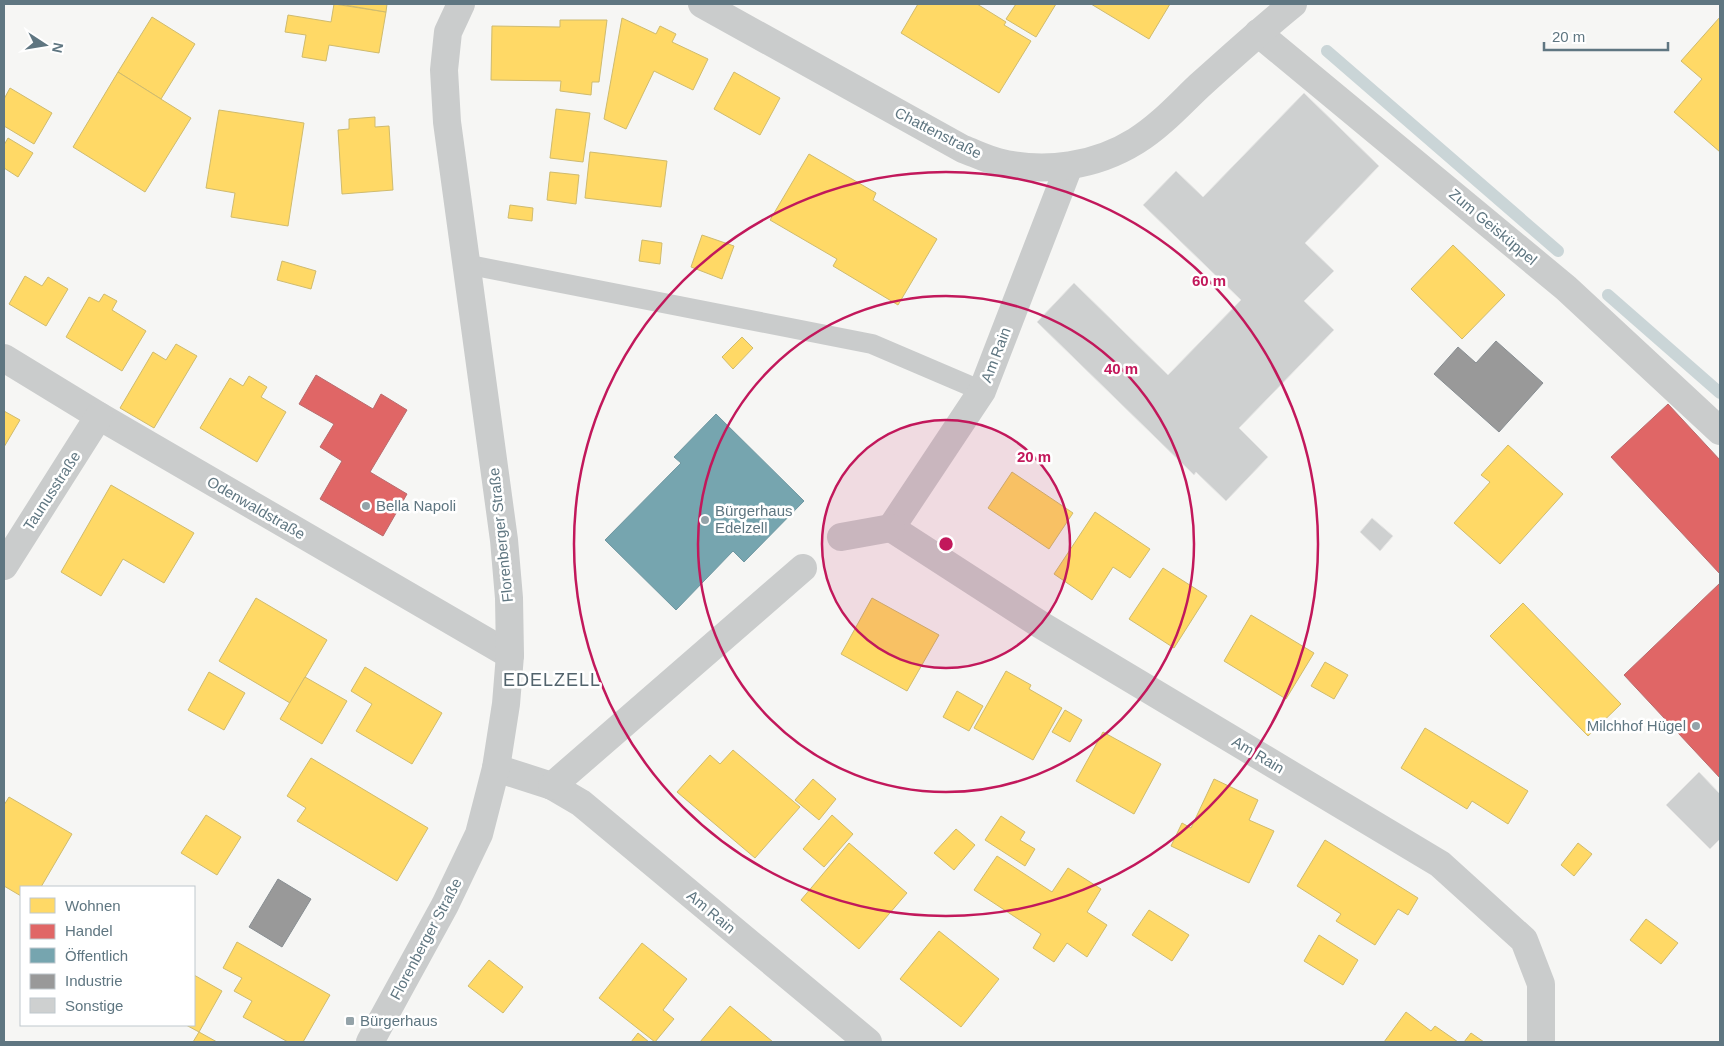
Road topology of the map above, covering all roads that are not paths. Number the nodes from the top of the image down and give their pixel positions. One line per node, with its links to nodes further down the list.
1 (461, 4): 6 (street, Florenberger Straße)
2 (702, 4): 5 (street, Chattenstraße)
3 (1293, 4): 4 (street, Chattenstraße)
4 (1258, 32): 5 (street, Chattenstraße); 10 (street, Zum Geisküppel)
5 (1069, 166): 8 (street, Am Rain)
6 (465, 264): 8 (lane); 15 (street, Florenberger Straße)
7 (4, 358): 9 (street, Odenwaldstraße)
8 (982, 391): 11 (street, Am Rain)
9 (99, 416): 13 (street, Taunusstraße); 15 (street, Odenwaldstraße)
10 (1720, 430)
11 (891, 528): 12 (street); 20 (street, Am Rain)
12 (841, 537)
13 (4, 566)
14 (803, 568): 17 (street)
15 (510, 655): 16 (street, Florenberger Straße)
16 (496, 768): 17 (street, Am Rain); 18 (street, Florenberger Straße)
17 (552, 786): 19 (street, Am Rain)
18 (370, 1042)
19 (868, 1042)
20 (1540, 1042)

